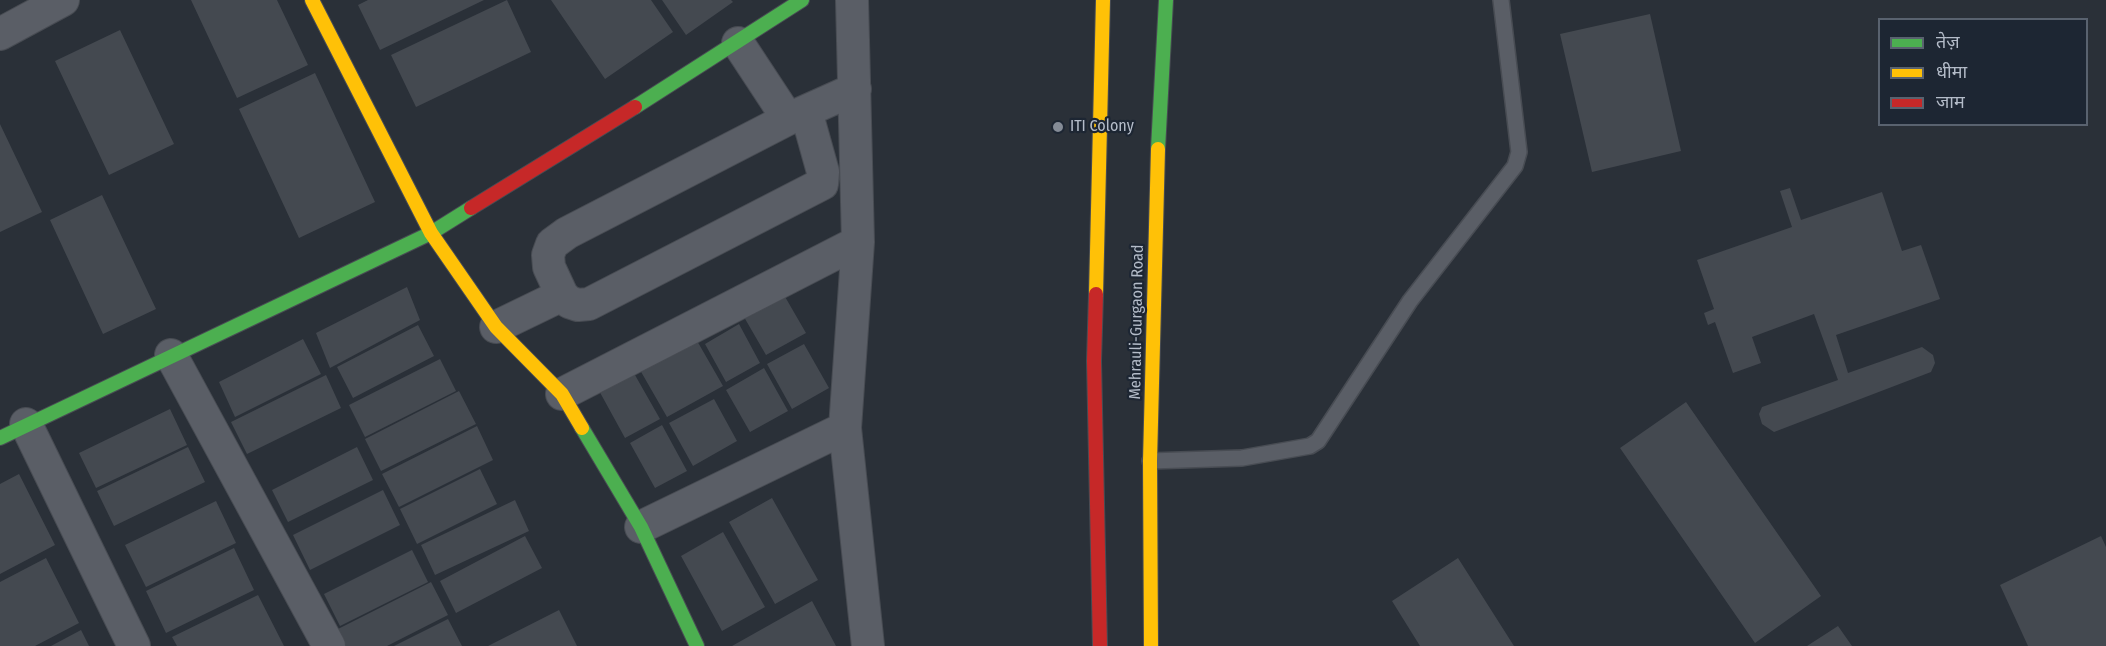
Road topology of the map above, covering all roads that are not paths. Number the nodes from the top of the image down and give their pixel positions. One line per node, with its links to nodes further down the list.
1 (63, 0): 8 (street)
2 (312, 0): 12 (street)
3 (802, 0): 9 (street)
4 (852, 0): 10 (street)
5 (1103, 0): 26 (street)
6 (1167, 0): 20 (street, Mehrauli-Gurgaon Road)
7 (1501, 0): 20 (lane)
8 (0, 34)
9 (738, 43): 11 (street); 12 (street)
10 (855, 89): 11 (street); 13 (street)
11 (797, 115): 14 (street); 14 (street)
12 (431, 233): 15 (street); 16 (street)
13 (858, 242): 17 (street); 18 (street)
14 (562, 295): 15 (street)
15 (496, 327): 17 (street)
16 (171, 355): 19 (street); 23 (street)
17 (562, 394): 21 (street)
18 (845, 428): 21 (street); 25 (street)
19 (13, 431): 22 (street)
20 (1150, 462): 27 (street, Mehrauli-Gurgaon Road)
21 (641, 527): 24 (street)
22 (134, 646)
23 (329, 646)
24 (697, 646)
25 (868, 646)
26 (1100, 646)
27 (1151, 646)

